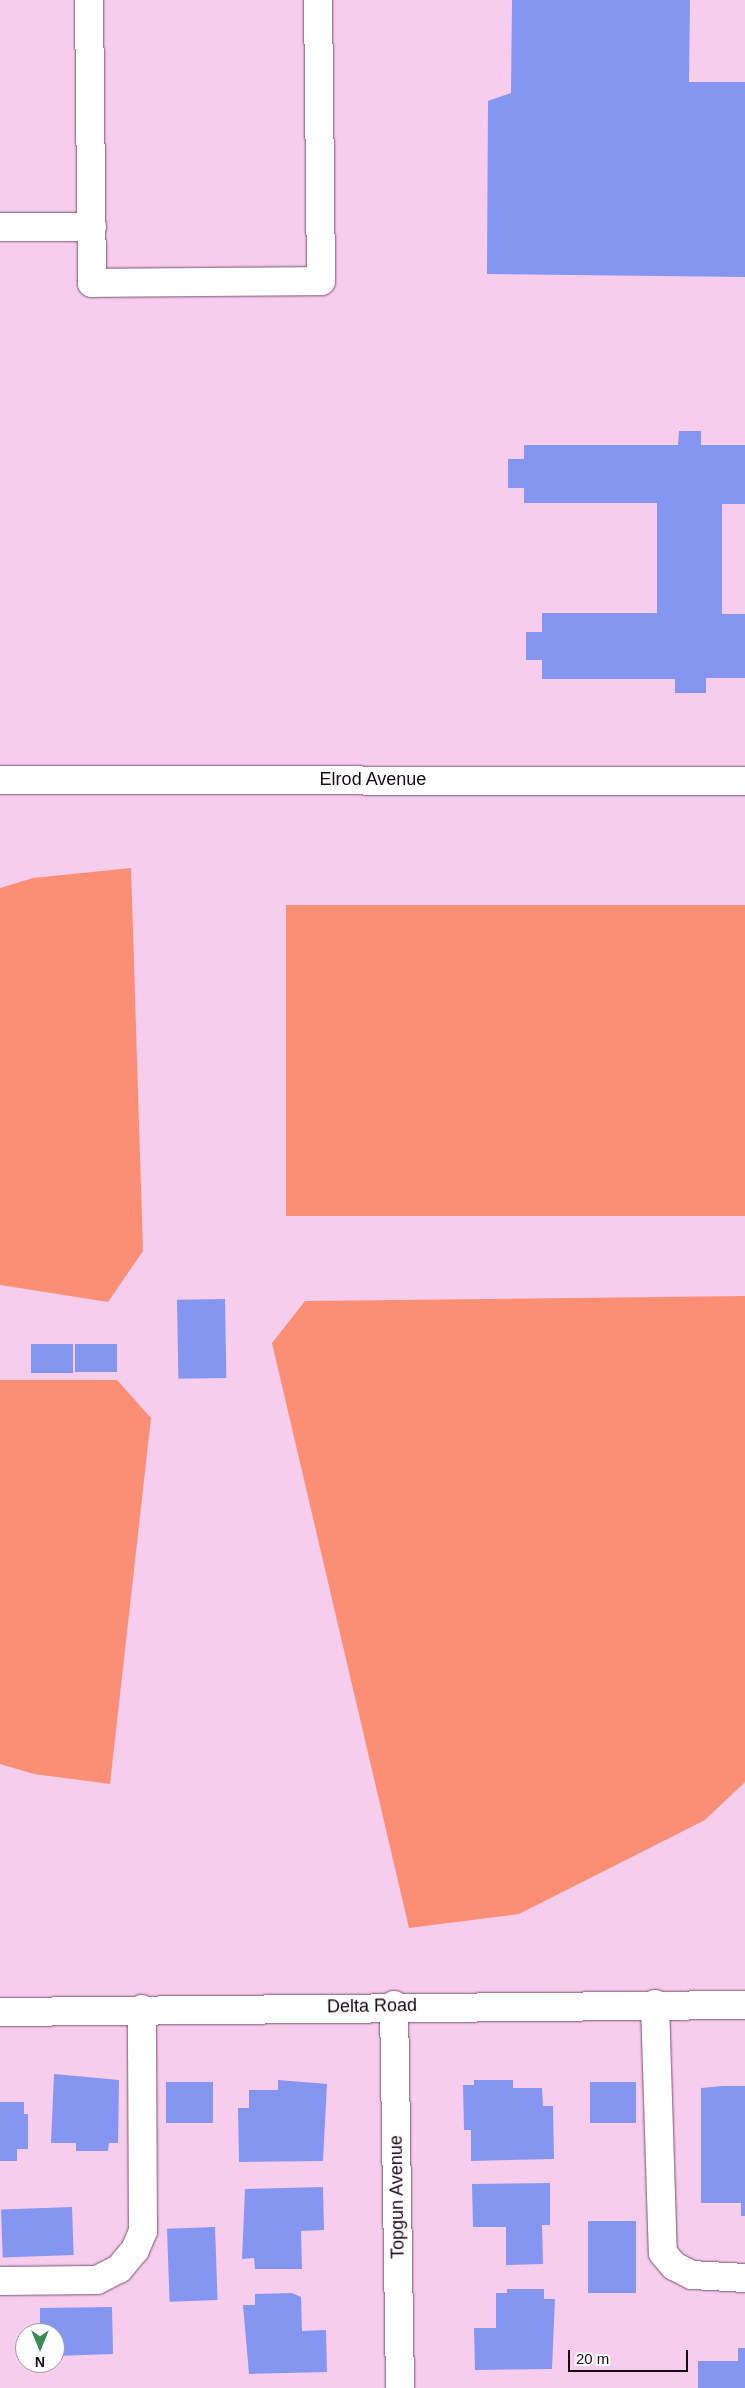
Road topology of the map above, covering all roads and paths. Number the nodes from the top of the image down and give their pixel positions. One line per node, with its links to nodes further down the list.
1 (89, 0): 3 (street)
2 (318, 0): 3 (street)
3 (92, 226): 4 (street)
4 (0, 227)
5 (0, 780): 6 (street, Elrod Avenue)
6 (745, 781)
7 (655, 2004): 8 (street, Delta Road); 9 (street, Delta Road); 12 (street)
8 (394, 2005): 10 (street, Delta Road); 14 (street, Topgun Avenue)
9 (745, 2005)
10 (142, 2009): 11 (street, Delta Road); 13 (street)
11 (0, 2012)
12 (745, 2278)
13 (0, 2282)
14 (400, 2388)

